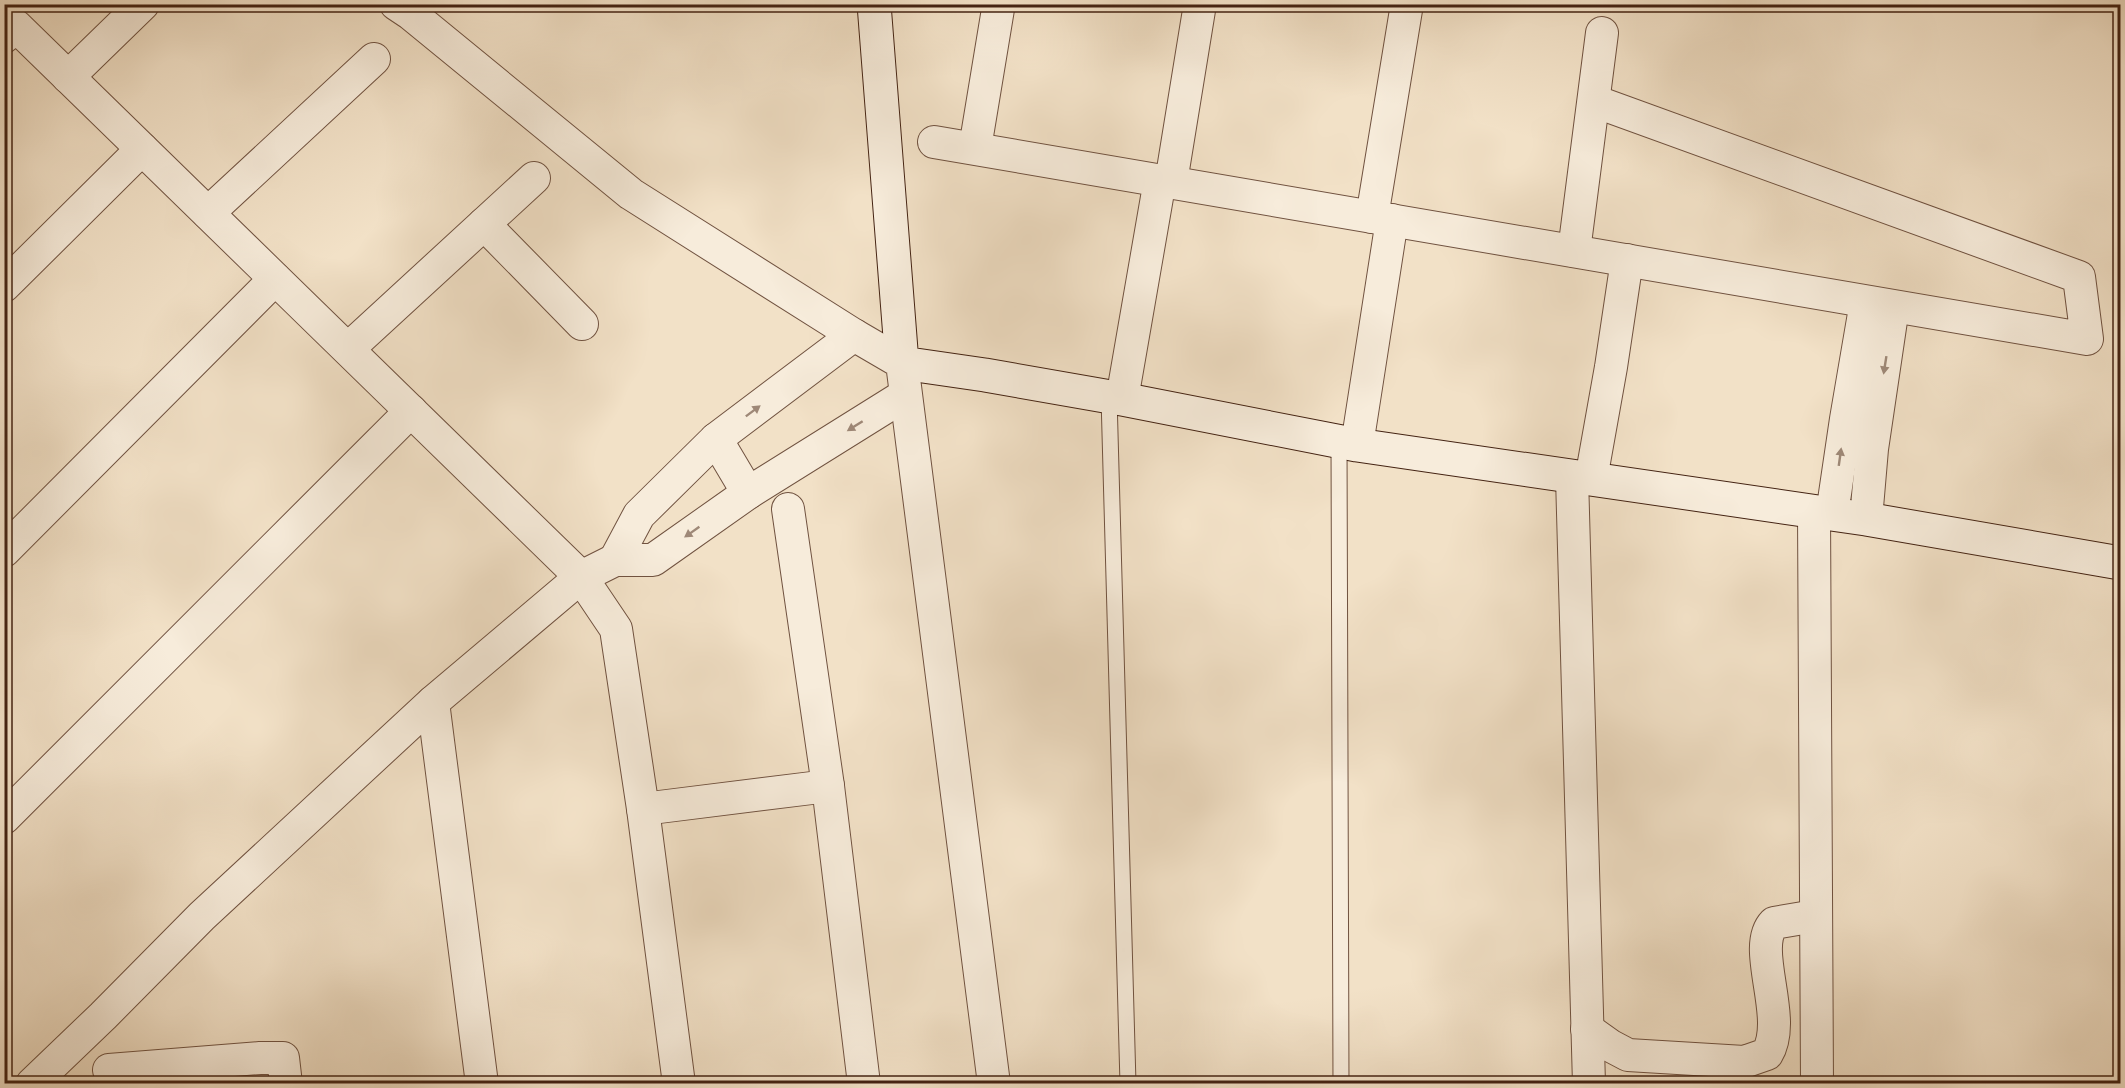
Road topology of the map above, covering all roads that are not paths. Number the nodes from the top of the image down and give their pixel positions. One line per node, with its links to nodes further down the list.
1 (143, 4): 10 (street)
2 (396, 4): 26 (street)
3 (874, 4): 28 (street)
4 (1200, 4): 16 (street)
5 (1407, 4): 18 (street)
6 (998, 9): 13 (street)
7 (1602, 33): 11 (street)
8 (4, 38): 10 (street)
9 (374, 59): 17 (street)
10 (68, 77): 14 (street)
11 (1594, 101): 20 (street); 24 (street)
12 (934, 142): 13 (street)
13 (975, 148): 16 (street)
14 (142, 149): 17 (street); 23 (street)
15 (534, 178): 19 (street)
16 (1165, 181): 18 (street); 30 (street)
17 (208, 213): 22 (street)
18 (1382, 218): 20 (street); 33 (street)
19 (484, 224): 25 (street); 27 (street)
20 (1574, 251): 21 (street)
21 (1627, 260): 24 (street); 34 (street)
22 (275, 279): 27 (street); 39 (street)
23 (4, 286)
24 (1880, 304): 37 (street, one-way to 24); 38 (street, one-way to 38)
25 (582, 324)
26 (854, 335): 28 (street); 32 (street, one-way to 26)
27 (348, 349): 31 (street)
28 (902, 363): 29 (street); 30 (street)
29 (905, 395): 35 (street, one-way to 35); 56 (street)
30 (1116, 398): 33 (street); 57 (lane)
31 (411, 411): 42 (street); 46 (street)
32 (716, 439): 35 (street); 40 (street)
33 (1348, 443): 34 (street); 58 (lane)
34 (1581, 478): 37 (street); 49 (street)
35 (748, 493): 40 (street, one-way to 40)
36 (788, 509): 44 (street)
37 (1823, 513): 38 (street); 47 (street)
38 (1866, 519): 41 (street)
39 (4, 551)
40 (615, 560): 42 (street)
41 (2121, 563)
42 (581, 577): 43 (street); 45 (street)
43 (432, 702): 48 (street); 53 (street)
44 (828, 786): 45 (street); 55 (street)
45 (644, 809): 54 (street)
46 (4, 818)
47 (1815, 916): 49 (street); 60 (street)
48 (103, 1016): 50 (street); 51 (street)
49 (1587, 1029): 59 (street)
50 (109, 1077): 52 (street)
51 (32, 1083)
52 (286, 1083)
53 (482, 1083)
54 (679, 1083)
55 (864, 1083)
56 (994, 1083)
57 (1128, 1083)
58 (1341, 1083)
59 (1589, 1083)
60 (1818, 1083)

